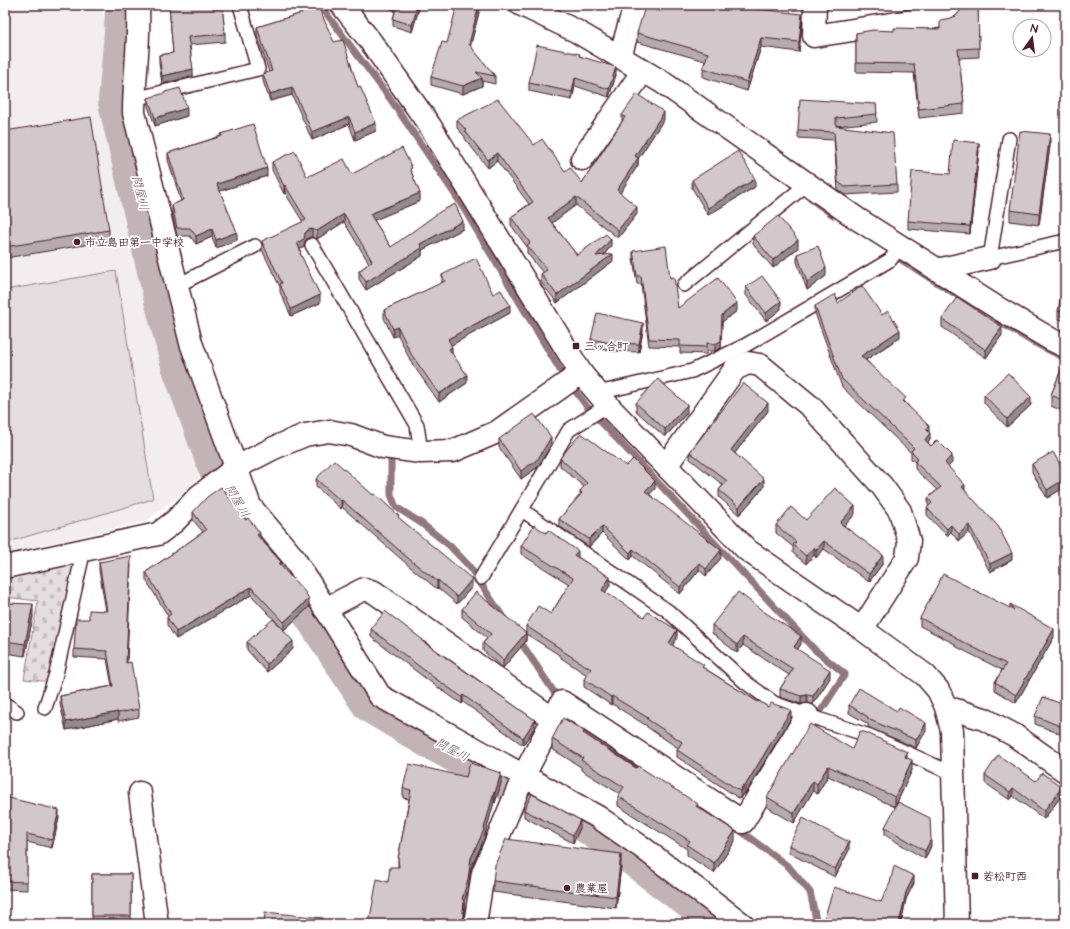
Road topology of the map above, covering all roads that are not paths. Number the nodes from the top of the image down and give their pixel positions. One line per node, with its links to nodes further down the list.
1 (138, 5): 10 (street)
2 (240, 5): 10 (lane)
3 (342, 5): 23 (street)
4 (522, 5): 8 (street)
5 (635, 5): 8 (street)
6 (815, 5): 7 (street)
7 (949, 5)
8 (620, 57): 9 (street)
9 (643, 70): 12 (street); 13 (street)
10 (134, 99): 21 (street)
11 (1009, 139): 18 (lane)
12 (582, 159)
13 (807, 184): 17 (street); 20 (lane)
14 (1065, 241): 18 (lane)
15 (312, 245): 25 (lane)
16 (255, 246): 21 (lane)
17 (900, 247): 19 (street); 24 (lane)
18 (990, 258): 19 (street)
19 (937, 270): 22 (street)
20 (684, 285)
21 (176, 286): 27 (street)
22 (1065, 346)
23 (581, 373): 24 (street); 25 (street)
24 (603, 399): 26 (street); 28 (lane)
25 (421, 452): 27 (street)
26 (666, 466): 33 (street); 33 (street)
27 (237, 467): 29 (street); 32 (street)
28 (522, 510): 31 (lane); 38 (lane)
29 (84, 549): 30 (street); 36 (lane)
30 (5, 567)
31 (481, 578)
32 (326, 609): 39 (street); 42 (street)
33 (862, 630): 35 (street)
34 (5, 704): 37 (lane)
35 (946, 707): 40 (street); 41 (street)
36 (45, 708)
37 (17, 712)
38 (807, 715): 39 (street); 41 (lane)
39 (553, 719): 42 (street)
40 (1065, 771)
41 (954, 774): 47 (street)
42 (524, 776): 45 (street); 46 (street)
43 (140, 793): 44 (street)
44 (157, 924)
45 (475, 924)
46 (742, 924)
47 (957, 924)

